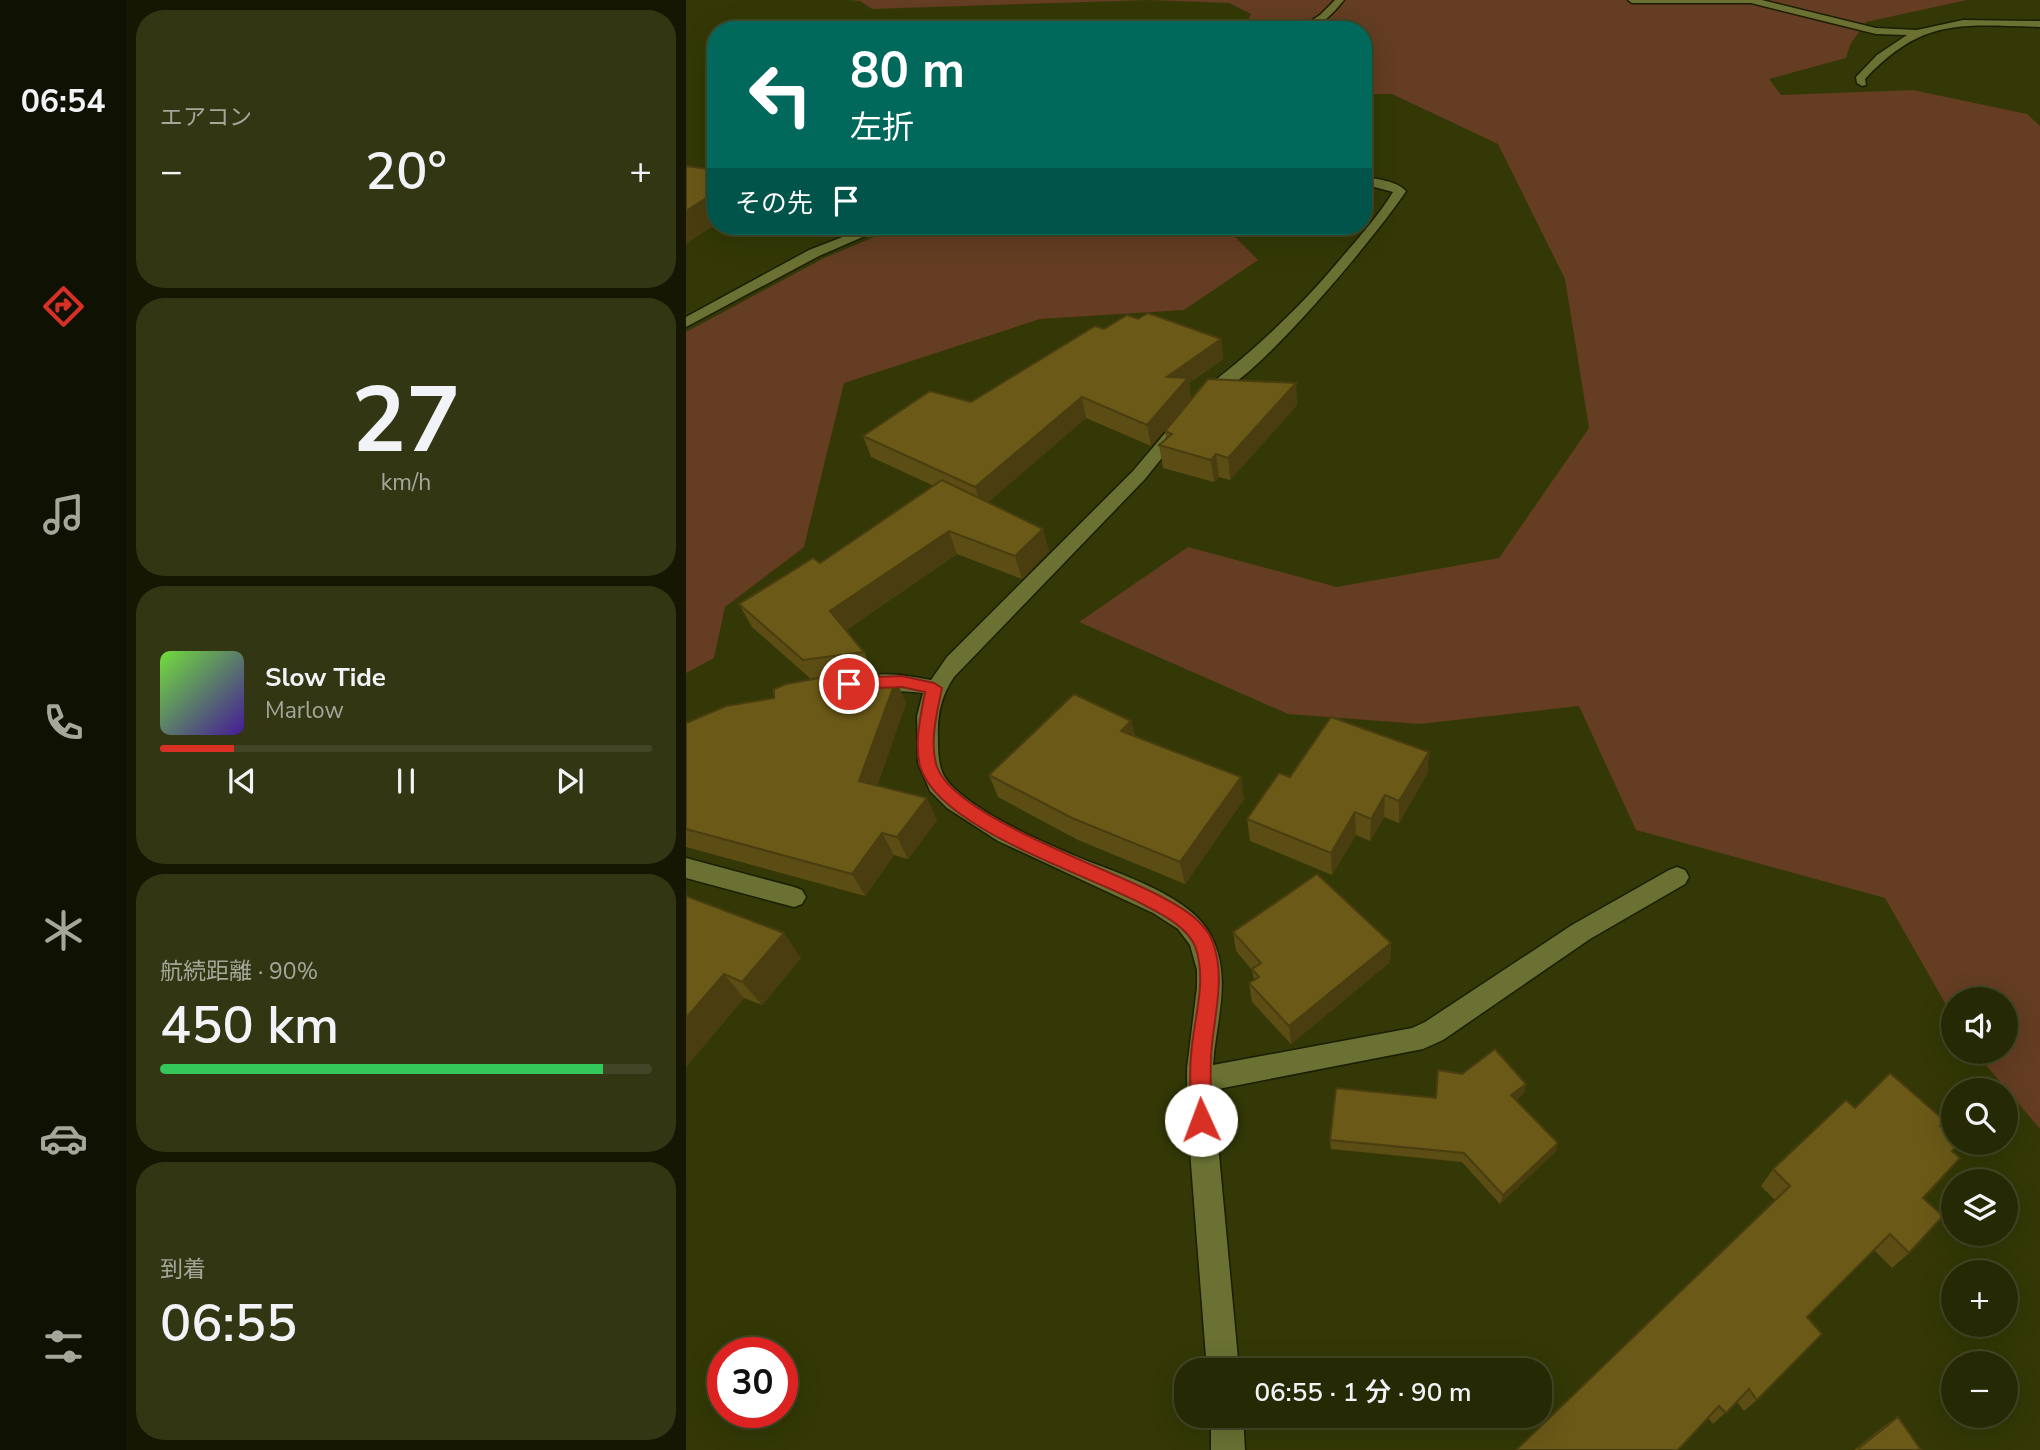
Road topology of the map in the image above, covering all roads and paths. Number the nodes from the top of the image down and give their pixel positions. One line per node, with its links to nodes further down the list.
1 (1340, 0): 3 (street)
2 (1632, 0): 5 (street)
3 (1317, 21)
4 (2040, 24): 5 (street)
5 (1915, 32): 6 (street)
6 (1862, 83)
7 (1372, 182): 8 (street)
8 (1372, 230)
9 (859, 235): 11 (street)
10 (1368, 235): 13 (street)
11 (686, 323)
12 (855, 683): 13 (street)
13 (934, 688): 17 (street)
14 (686, 868): 16 (street)
15 (1677, 877): 17 (street)
16 (794, 897)
17 (1200, 1080): 18 (street)
18 (1222, 1358)
19 (1227, 1428): 20 (street)
20 (1228, 1450)

